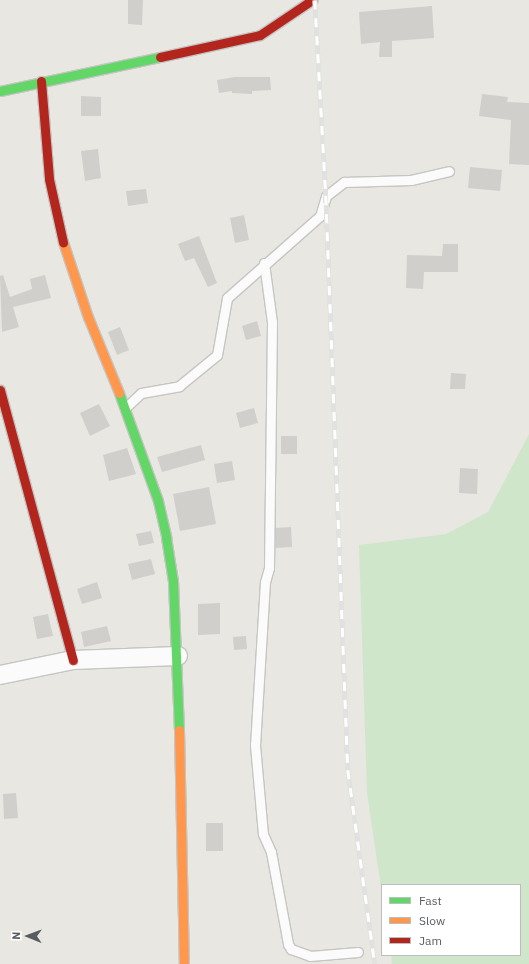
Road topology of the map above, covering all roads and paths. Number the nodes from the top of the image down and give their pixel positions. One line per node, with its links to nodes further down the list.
1 (312, 0): 2 (street)
2 (41, 81): 3 (street); 7 (street)
3 (0, 91)
4 (449, 171): 5 (lane)
5 (264, 263): 7 (lane); 11 (lane)
6 (0, 390): 9 (street)
7 (125, 408): 8 (street)
8 (178, 656): 9 (street); 12 (street)
9 (73, 660): 10 (street)
10 (0, 675)
11 (358, 952)
12 (184, 964)

